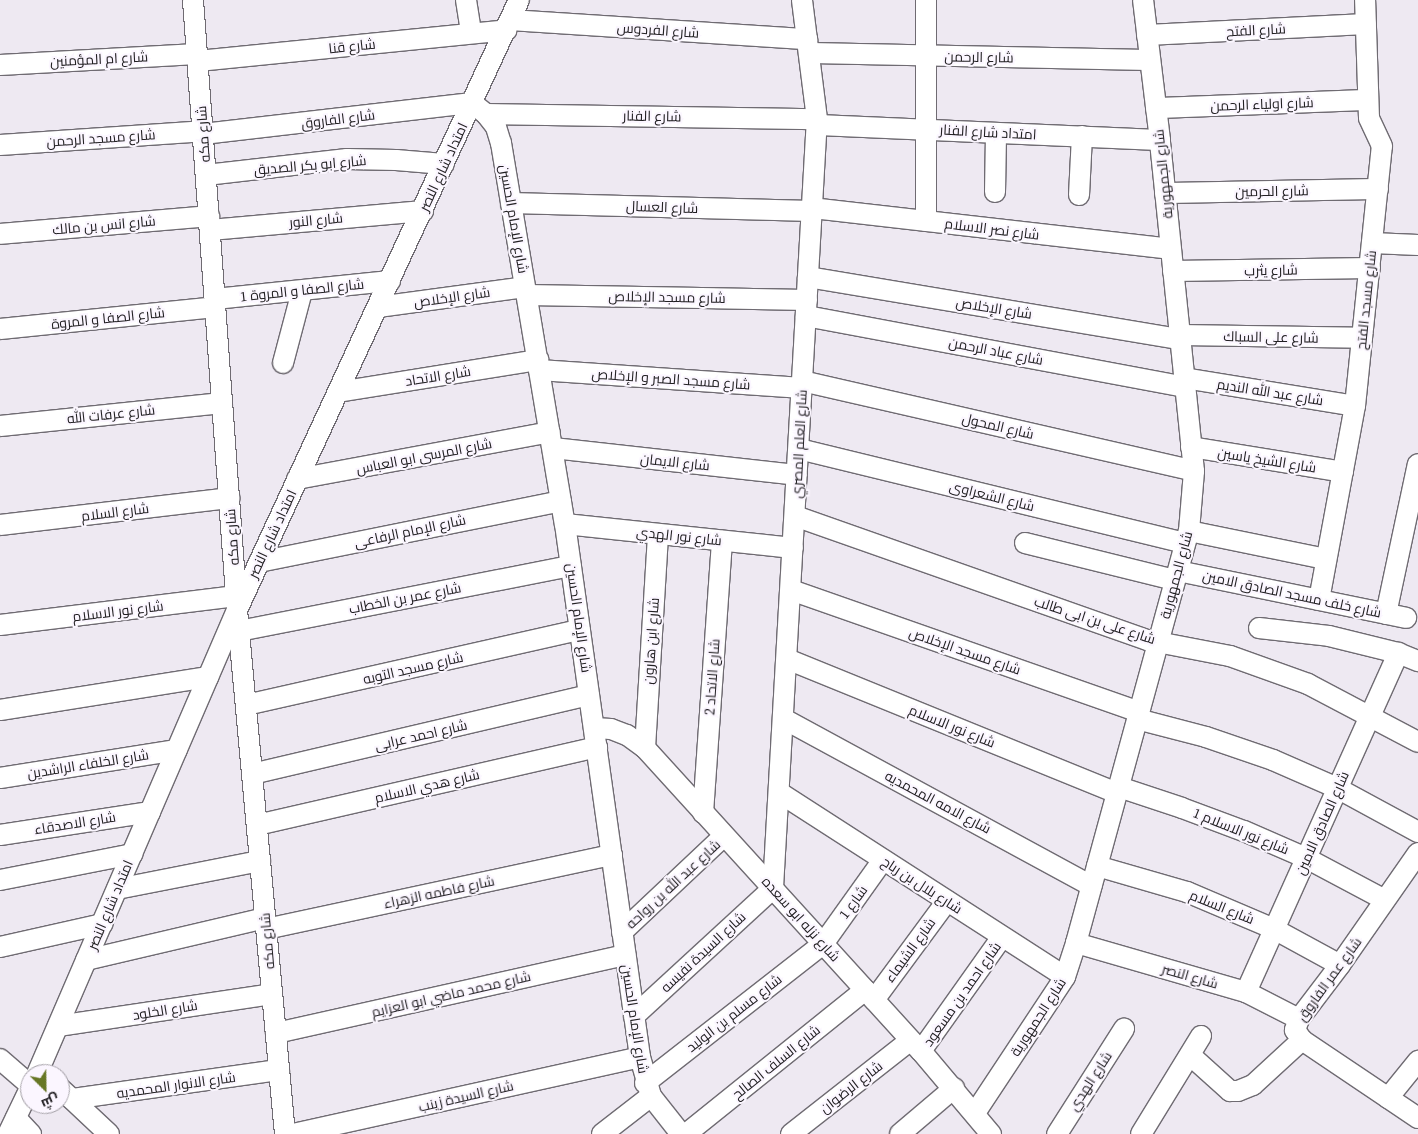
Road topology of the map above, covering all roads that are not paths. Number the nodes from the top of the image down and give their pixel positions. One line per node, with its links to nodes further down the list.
1 (193, 0): 14 (street, شارع مكه)
2 (466, 0): 10 (street)
3 (519, 0): 9 (street, امتداد شارع النصر)
4 (802, 0): 12 (street, شارع العلم المصري)
5 (926, 0): 13 (street)
6 (1143, 0): 11 (street, شارع الجمهورية)
7 (1366, 0): 8 (street, شارع مسجد الفتح)
8 (1366, 24): 11 (street, شارع الفتح); 17 (street, شارع مسجد الفتح)
9 (508, 25): 10 (street, شارع قنا); 12 (street, شارع الفردوس); 18 (street, امتداد شارع النصر)
10 (471, 33): 14 (street, شارع قنا)
11 (1147, 35): 15 (street, شارع الجمهورية)
12 (808, 46): 13 (street, شارع الرحمن); 20 (street, شارع العلم المصري)
13 (926, 56): 15 (street, شارع الرحمن); 21 (street)
14 (197, 58): 16 (street, شارع ام المؤمنين); 23 (street, شارع مكه)
15 (1150, 60): 19 (street, شارع الجمهورية)
16 (0, 65)
17 (1368, 100): 19 (street, شارع اولياء الرحمن); 29 (street, شارع مسجد الفتح)
18 (479, 108): 20 (street, شارع الفنار); 23 (street, شارع الفاروق); 27 (street, امتداد شارع النصر); 33 (street, شارع الإمام الحسين)
19 (1156, 108): 25 (street, شارع الجمهورية)
20 (817, 122): 21 (street, امتداد شارع الفنار); 34 (street, شارع العلم المصري)
21 (926, 129): 22 (street, امتداد شارع الفنار); 36 (street)
22 (996, 132): 24 (street, امتداد شارع الفنار); 30 (street)
23 (203, 133): 26 (street, شارع مسجد الرحمن); 28 (street, شارع مكه)
24 (1082, 136): 25 (street, امتداد شارع الفنار); 32 (street)
25 (1160, 140): 31 (street, شارع الجمهورية)
26 (0, 145)
27 (444, 164): 28 (street, شارع ابو بكر الصديق); 35 (street, امتداد شارع النصر)
28 (206, 175): 37 (street, شارع مكه)
29 (1378, 189): 31 (street, شارع الحرمين); 39 (street, شارع مسجد الفتح)
30 (995, 192)
31 (1165, 194): 41 (street, شارع الجمهورية)
32 (1079, 195)
33 (511, 203): 34 (street, شارع العسال); 47 (street, شارع الإمام الحسين)
34 (812, 210): 36 (street, شارع نصر الاسلام); 44 (street, شارع العلم المصري)
35 (423, 211): 37 (street, شارع النور); 45 (street, امتداد شارع النصر)
36 (926, 221): 41 (street, شارع نصر الاسلام)
37 (209, 223): 38 (street, شارع انس بن مالك); 48 (street, شارع مكه)
38 (0, 234)
39 (1372, 243): 40 (street); 42 (street, شارع مسجد الفتح)
40 (1418, 245)
41 (1171, 249): 43 (street, شارع الجمهورية)
42 (1370, 268): 43 (street, شارع يثرب); 53 (street, شارع مسجد الفتح)
43 (1173, 271): 52 (street, شارع الجمهورية)
44 (808, 277): 50 (street, شارع العلم المصري); 52 (street, شارع الإخلاص)
45 (390, 281): 46 (street, شارع الصفا و المروة 1); 49 (street, امتداد شارع النصر)
46 (302, 290): 48 (street, شارع الصفا و المروة 1); 54 (street)
47 (526, 291): 49 (street, شارع الإخلاص); 50 (street, شارع مسجد الإخلاص); 55 (street, شارع الإمام الحسين)
48 (215, 303): 51 (street, شارع الصفا و المروة); 59 (street, شارع مكه)
49 (378, 306): 58 (street, امتداد شارع النصر)
50 (807, 308): 56 (street, شارع عباد الرحمن); 57 (street, شارع العلم المصري)
51 (0, 328)
52 (1180, 337): 53 (street, شارع على السباك); 56 (street, شارع الجمهورية)
53 (1362, 338): 60 (street, شارع مسجد الفتح)
54 (283, 363)
55 (539, 365): 57 (street, شارع مسجد الصبر و الإخلاص); 58 (street, شارع الاتحاد); 62 (street, شارع الإمام الحسين)
56 (1185, 382): 60 (street, شارع عبد الله النديم); 63 (street, شارع الجمهورية)
57 (802, 384): 64 (street, شارع العلم المصري); 66 (street, شارع المحول)
58 (338, 392): 69 (street, امتداد شارع النصر)
59 (222, 403): 61 (street, شارع عرفات الله); 70 (street, شارع مكه)
60 (1355, 406): 67 (street, شارع مسجد الفتح)
61 (0, 426)
62 (551, 440): 68 (street, شارع الايمان); 69 (street, شارع المرسى ابو العباس); 71 (street, شارع الإمام الحسين)
63 (1191, 447): 66 (street, شارع الجمهورية); 67 (street, شارع الشيخ ياسين)
64 (799, 448): 68 (street, شارع العلم المصري); 76 (street, شارع الشعراوى)
65 (1418, 464): 87 (street)
66 (1194, 471): 76 (street, شارع الجمهورية)
67 (1343, 472): 80 (street, شارع مسجد الفتح)
68 (797, 475): 72 (street, شارع العلم المصري)
69 (298, 479): 81 (street, امتداد شارع النصر)
70 (229, 498): 74 (street, شارع السلام); 86 (street, شارع مكه)
71 (561, 501): 73 (street, شارع الإمام الحسين); 81 (street, شارع الإمام الرفاعى)
72 (795, 516): 79 (street, شارع العلم المصري); 93 (street, شارع على بن ابى طالب)
73 (565, 524): 75 (street, شارع نور الهدي); 82 (street, شارع الإمام الحسين)
74 (0, 525)
75 (658, 534): 77 (street, شارع نور الهدي); 106 (street, شارع ابن هارون)
76 (1187, 537): 80 (street, شارع الشعراوى); 83 (street, شارع الجمهورية)
77 (722, 541): 79 (street, شارع نور الهدي); 114 (street, شارع الاتحاد 2)
78 (1025, 543): 83 (street, شارع خلف مسجد الصادق الامين)
79 (793, 548): 84 (street, شارع العلم المصري)
80 (1326, 559): 85 (street, شارع مسجد الفتح)
81 (259, 562): 86 (street, امتداد شارع النصر)
82 (571, 566): 91 (street, شارع الإمام الحسين); 92 (street, شارع عمر بن الخطاب)
83 (1177, 575): 85 (street, شارع خلف مسجد الصادق الامين); 93 (street, شارع الجمهورية)
84 (791, 590): 95 (street, شارع العلم المصري); 101 (street, شارع مسجد الإخلاص)
85 (1319, 600): 87 (street, شارع خلف مسجد الصادق الامين)
86 (237, 603): 89 (street, شارع نور الاسلام); 92 (street, شارع مكه); 97 (street, امتداد شارع النصر)
87 (1386, 614): 88 (street, شارع خلف مسجد الصادق الامين)
88 (1406, 618)
89 (0, 626)
90 (1259, 628): 94 (street)
91 (580, 630): 98 (street, شارع الإمام الحسين); 99 (street, شارع مسجد التوبه)
92 (239, 631): 99 (street, شارع مكه)
93 (1158, 642): 101 (street, شارع الجمهورية); 102 (street, شارع على بن ابى طالب)
94 (1398, 653): 96 (street); 102 (street, شارع الصادق الامين)
95 (787, 659): 103 (street, شارع العلم المصري); 111 (street, شارع نور الاسلام)
96 (1418, 661)
97 (208, 677): 100 (street); 107 (street, امتداد شارع النصر)
98 (589, 695): 104 (street, شارع الإمام الحسين); 108 (street, شارع احمد عرابى)
99 (246, 705): 108 (street, شارع مكه)
100 (0, 710)
101 (1138, 716): 110 (street, شارع مسجد الإخلاص); 111 (street, شارع الجمهورية)
102 (1369, 716): 105 (street, شارع على بن ابى طالب); 110 (street, شارع الصادق الامين)
103 (784, 719): 112 (street, شارع العلم المصري); 127 (street, شارع الامه المحمديه)
104 (595, 737): 106 (street, شارع نزله ابو سعده); 115 (street, شارع هدي الاسلام); 121 (street, شارع الإمام الحسين)
105 (1418, 742)
106 (644, 748): 114 (street, شارع نزله ابو سعده)
107 (177, 750): 109 (street, شارع الخلفاء الراشدين); 113 (street, امتداد شارع النصر)
108 (252, 774): 115 (street, شارع مكه)
109 (0, 778)
110 (1337, 788): 116 (street, شارع مسجد الإخلاص); 122 (street, شارع الصادق الامين)
111 (1118, 790): 122 (street, شارع نور الاسلام 1); 125 (street, شارع الجمهورية)
112 (780, 793): 123 (street, شارع بلال بن رباح); 128 (street, شارع العلم المصري)
113 (150, 812): 117 (street, شارع الاصدقاء); 120 (street, امتداد شارع النصر)
114 (703, 813): 118 (street, شارع نزله ابو سعده)
115 (257, 825): 124 (street, شارع مكه)
116 (1418, 832)
117 (0, 835)
118 (724, 836): 128 (street, شارع نزله ابو سعده); 135 (street, شارع عبد الله بن رواحه)
119 (1418, 853): 130 (street, شارع عمر الفاروق)
120 (132, 854): 126 (street); 129 (street, امتداد شارع النصر)
121 (612, 854): 133 (street, شارع فاطمه الزهراء); 135 (street, شارع الإمام الحسين)
122 (1306, 858): 130 (street, شارع نور الاسلام 1); 134 (street, شارع الصادق الامين)
123 (883, 860): 131 (street, شارع بلال بن رباح); 138 (street, شارع 1)
124 (260, 861): 129 (street); 133 (street, شارع مكه)
125 (1097, 866): 127 (street, شارع الجمهورية); 134 (street, شارع السلام)
126 (0, 880)
127 (1092, 886): 137 (street, شارع الجمهورية)
128 (773, 888): 138 (street, شارع نزله ابو سعده); 147 (street, شارع السيدة نفيسه)
129 (117, 889): 132 (street, امتداد شارع النصر)
130 (1385, 900): 142 (street, شارع عمر الفاروق)
131 (947, 901): 136 (street, شارع بلال بن رباح); 146 (street, شارع الشيماء)
132 (102, 924): 139 (street); 141 (street, امتداد شارع النصر)
133 (266, 924): 141 (street, شارع فاطمه الزهراء); 145 (street, شارع مكه)
134 (1274, 929): 142 (street, شارع السلام); 144 (street, شارع الصادق الامين)
135 (622, 932): 140 (street, شارع الإمام الحسين)
136 (1002, 937): 143 (street, شارع بلال بن رباح); 154 (street, شارع احمد بن مسعود)
137 (1076, 943): 143 (street, شارع الجمهورية); 144 (street, شارع النصر)
138 (823, 944): 146 (street, شارع نزله ابو سعده); 163 (street, شارع مسلم بن الوليد)
139 (0, 947)
140 (625, 955): 147 (street, شارع الإمام الحسين); 151 (street, شارع محمد ماضي ابو العزايم)
141 (86, 960): 149 (street, امتداد شارع النصر)
142 (1340, 965): 148 (street, شارع عمر الفاروق)
143 (1064, 977): 168 (street, شارع الجمهورية)
144 (1246, 992): 148 (street, شارع النصر)
145 (272, 994): 149 (street, شارع الخلود); 151 (street, شارع مكه)
146 (870, 995): 154 (street, شارع نزله ابو سعده); 177 (street, شارع السلف الصالح)
147 (634, 1016): 156 (street, شارع الإمام الحسين)
148 (1299, 1019): 153 (street, شارع عمر الفاروق)
149 (58, 1026): 159 (street, امتداد شارع النصر)
150 (1124, 1029): 181 (street, شارع الهدي)
151 (276, 1033): 161 (street, شارع مكه)
152 (1201, 1036): 155 (street)
153 (1302, 1040): 155 (street); 166 (street, شارع عمر الفاروق)
154 (916, 1046): 162 (street, شارع نزله ابو سعده); 178 (street, شارع الرضوان)
155 (1190, 1055): 182 (street)
156 (640, 1057): 163 (street, شارع الإمام الحسين); 174 (street, شارع السيدة زينب)
157 (0, 1059): 160 (street)
158 (1418, 1060): 166 (street)
159 (42, 1064)
160 (20, 1070)
161 (279, 1070): 164 (street, شارع الانوار المحمديه); 173 (street, شارع مكه)
162 (954, 1088): 168 (street, شارع نزله ابو سعده); 179 (street)
163 (648, 1089): 175 (street, شارع مسلم بن الوليد); 176 (street, شارع الإمام الحسين)
164 (70, 1094)
165 (70, 1098): 172 (street)
166 (1388, 1098): 169 (street, شارع عمر الفاروق)
167 (20, 1110): 170 (street, امتداد شارع النصر)
168 (975, 1113): 180 (street, شارع نزله ابو سعده)
169 (1418, 1118)
170 (12, 1126): 171 (street)
171 (31, 1134)
172 (109, 1134)
173 (285, 1134)
174 (293, 1134)
175 (602, 1134)
176 (681, 1134)
177 (686, 1134)
178 (791, 1134)
179 (900, 1134)
180 (991, 1134)
181 (1057, 1134)
182 (1141, 1134)

